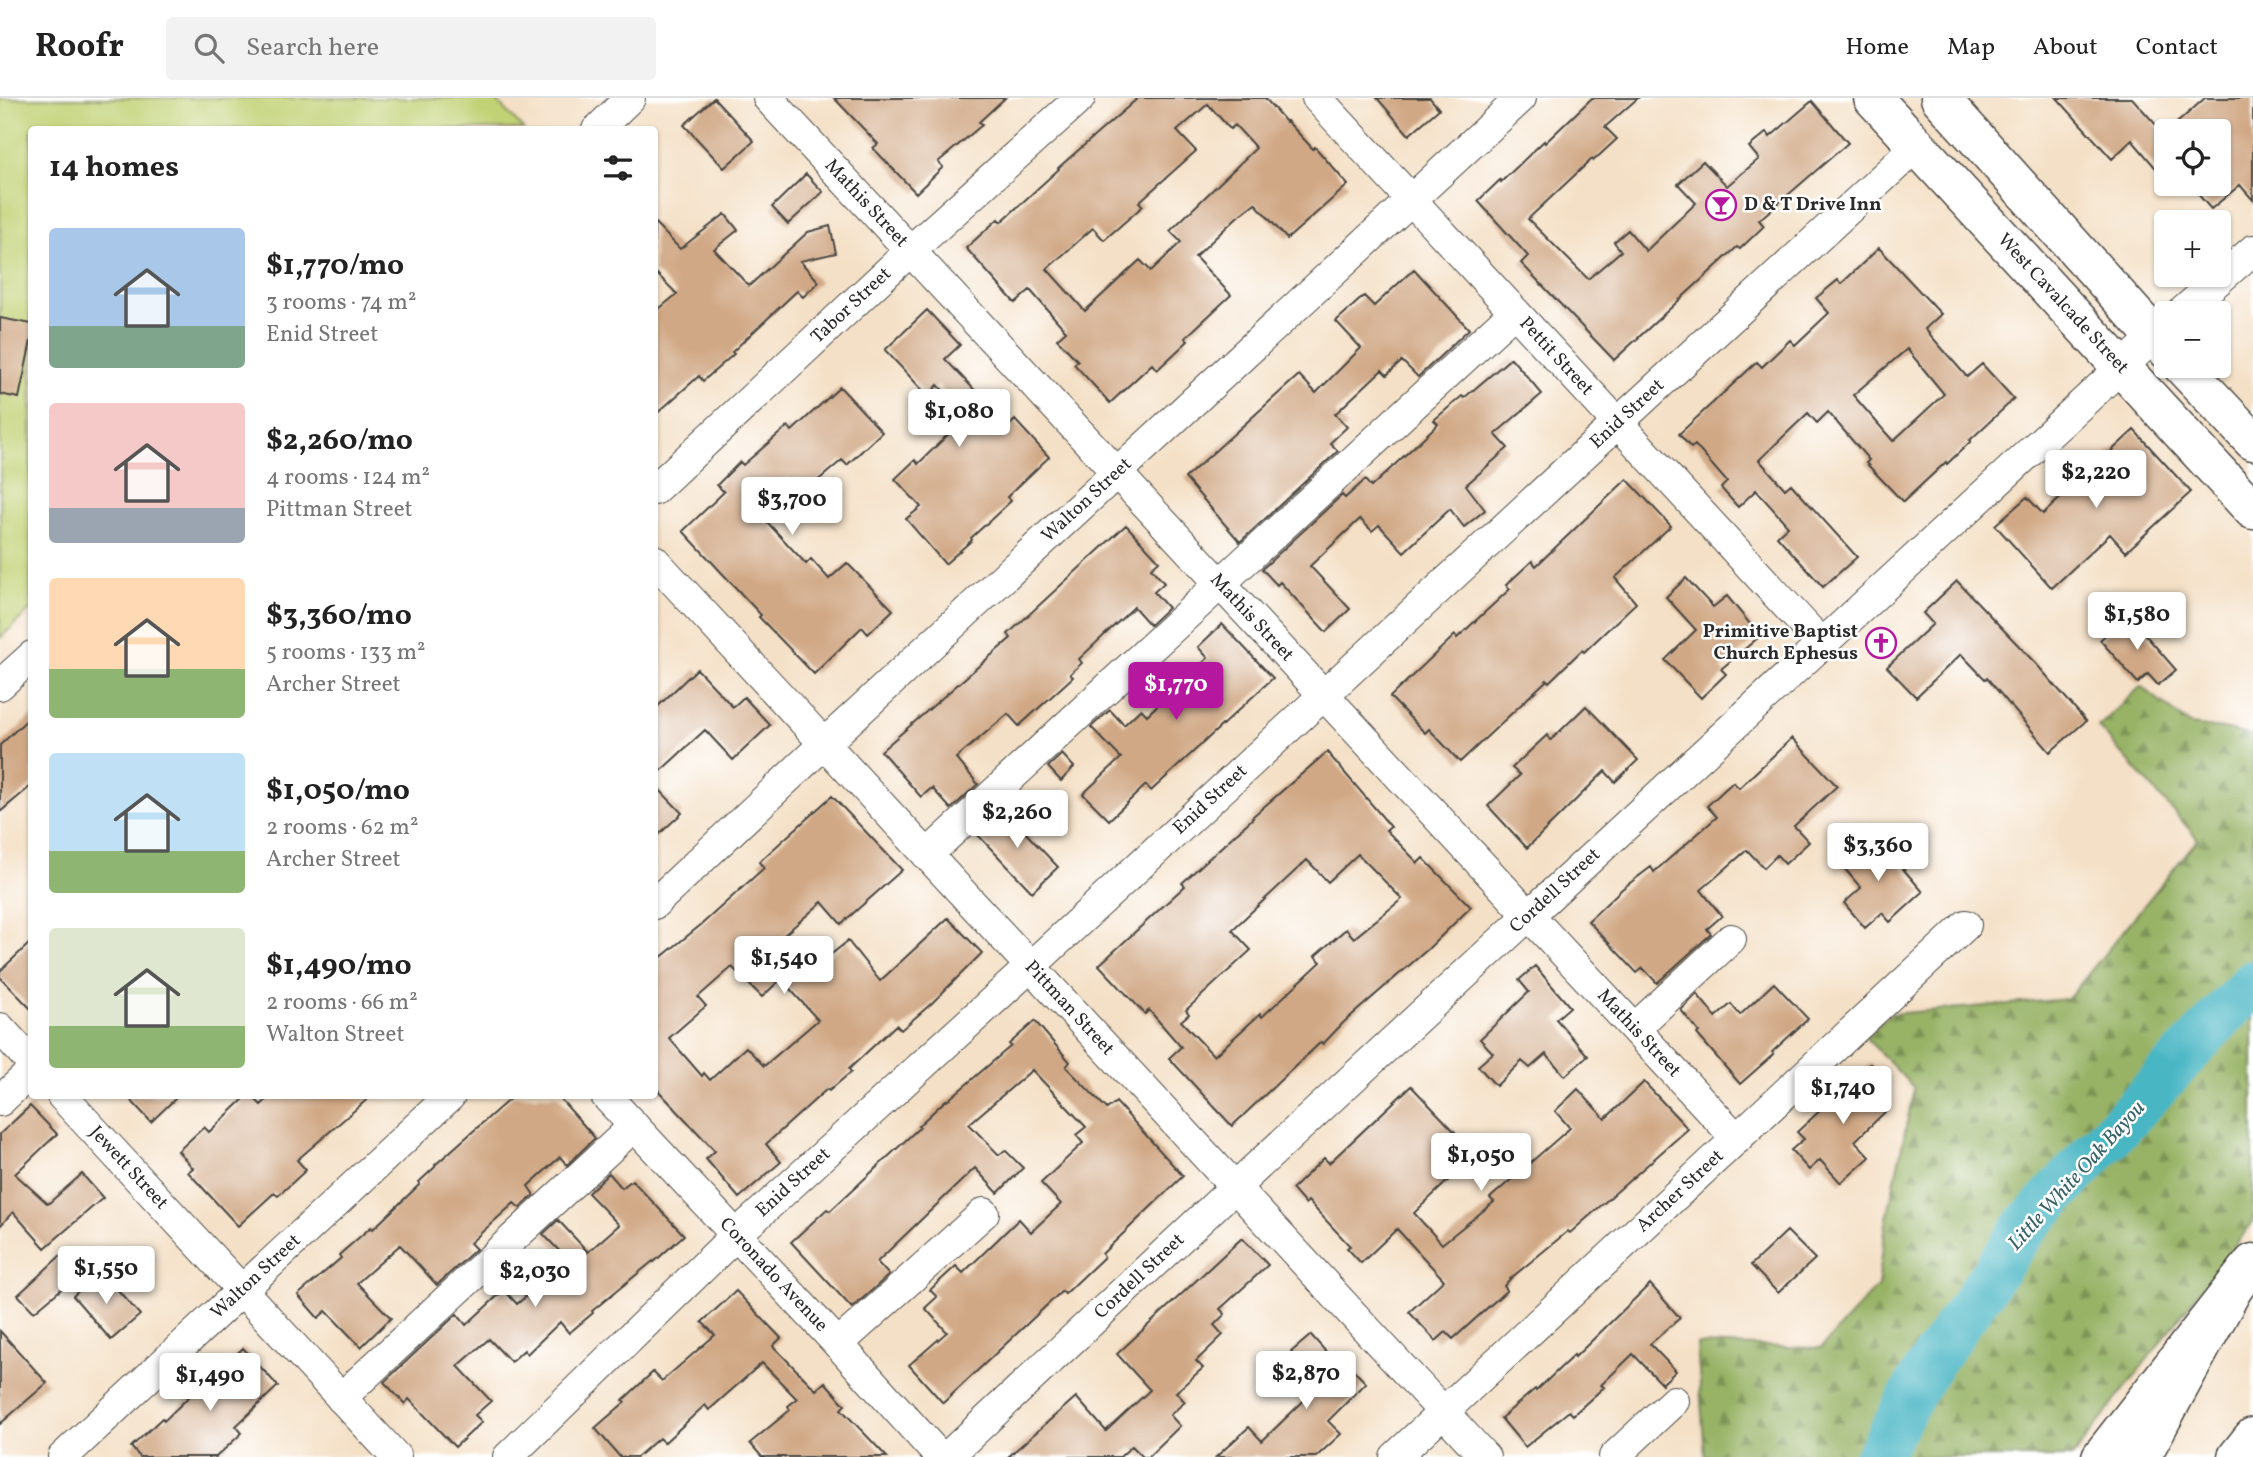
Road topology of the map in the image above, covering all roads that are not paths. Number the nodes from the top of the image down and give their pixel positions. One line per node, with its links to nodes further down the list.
1 (631, 98): 8 (street)
2 (768, 98): 12 (street, Mathis Street)
3 (1080, 98): 12 (street, Tabor Street)
4 (1317, 98): 10 (street, Pettit Street)
5 (1521, 98): 10 (street, Walton Street)
6 (1873, 98): 9 (main road, West Cavalcade Street)
7 (1954, 103): 15 (main road)
8 (601, 126)
9 (1917, 146): 17 (main road, West Cavalcade Street); 19 (street, Enid Street)
10 (1411, 199): 14 (street, Pettit Street); 21 (street, Walton Street)
11 (2253, 250): 13 (street, Cordell Street)
12 (909, 251): 21 (street, Mathis Street); 22 (street, Tabor Street)
13 (2199, 301)
14 (1514, 312): 19 (street, Pettit Street); 25 (street)
15 (2154, 317)
16 (2154, 341): 17 (street, Cordell Street)
17 (2120, 368): 23 (main road, West Cavalcade Street); 26 (street, Cordell Street)
18 (2193, 378): 20 (main road)
19 (1617, 422): 26 (street, Pettit Street); 29 (street, Enid Street)
20 (2253, 441)
21 (1116, 473): 25 (street, Mathis Street); 30 (street, Walton Street)
22 (658, 485)
23 (2253, 510)
24 (658, 564): 30 (street, Pittman Street)
25 (1219, 584): 29 (street, Mathis Street); 31 (street)
26 (1823, 645): 33 (street, Cordell Street)
27 (28, 660): 28 (street)
28 (0, 685)
29 (1322, 696): 33 (street, Mathis Street); 36 (street, Enid Street)
30 (825, 743): 31 (street, Pittman Street); 32 (street, Walton Street)
31 (928, 855): 36 (street, Pittman Street)
32 (658, 900)
33 (1530, 916): 38 (street, Mathis Street); 47 (street, Cordell Street)
34 (1966, 925): 46 (street, Archer Street)
35 (1731, 939): 38 (street)
36 (1031, 966): 47 (street, Pittman Street); 49 (street, Enid Street)
37 (0, 1028): 39 (street)
38 (1635, 1028): 46 (street, Mathis Street)
39 (28, 1059)
40 (28, 1075): 44 (street)
41 (65, 1099): 51 (street, Jewett Street)
42 (447, 1099): 51 (street, Walton Street)
43 (609, 1099): 45 (street, Coronado Avenue)
44 (0, 1101)
45 (634, 1126): 49 (street, Coronado Avenue); 53 (street)
46 (1737, 1139): 55 (street, Archer Street)
47 (1235, 1187): 55 (street, Pittman Street); 61 (street, Cordell Street)
48 (984, 1213): 52 (street)
49 (736, 1235): 52 (street, Coronado Avenue); 59 (street, Enid Street)
50 (2244, 1275): 65 (main road); 66 (main road)
51 (241, 1290): 53 (street, Jewett Street); 57 (street, Walton Street)
52 (838, 1344): 60 (street, Coronado Avenue)
53 (341, 1398): 58 (street, Jewett Street)
54 (1674, 1401): 64 (street)
55 (1444, 1413): 62 (street, Archer Street); 63 (street, Pittman Street)
56 (2253, 1437): 67 (main road)
57 (63, 1457)
58 (396, 1457)
59 (508, 1457)
60 (940, 1457)
61 (947, 1457)
62 (1395, 1457)
63 (1485, 1457)
64 (1614, 1457)
65 (2101, 1457)
66 (2141, 1457)
67 (2237, 1457)

